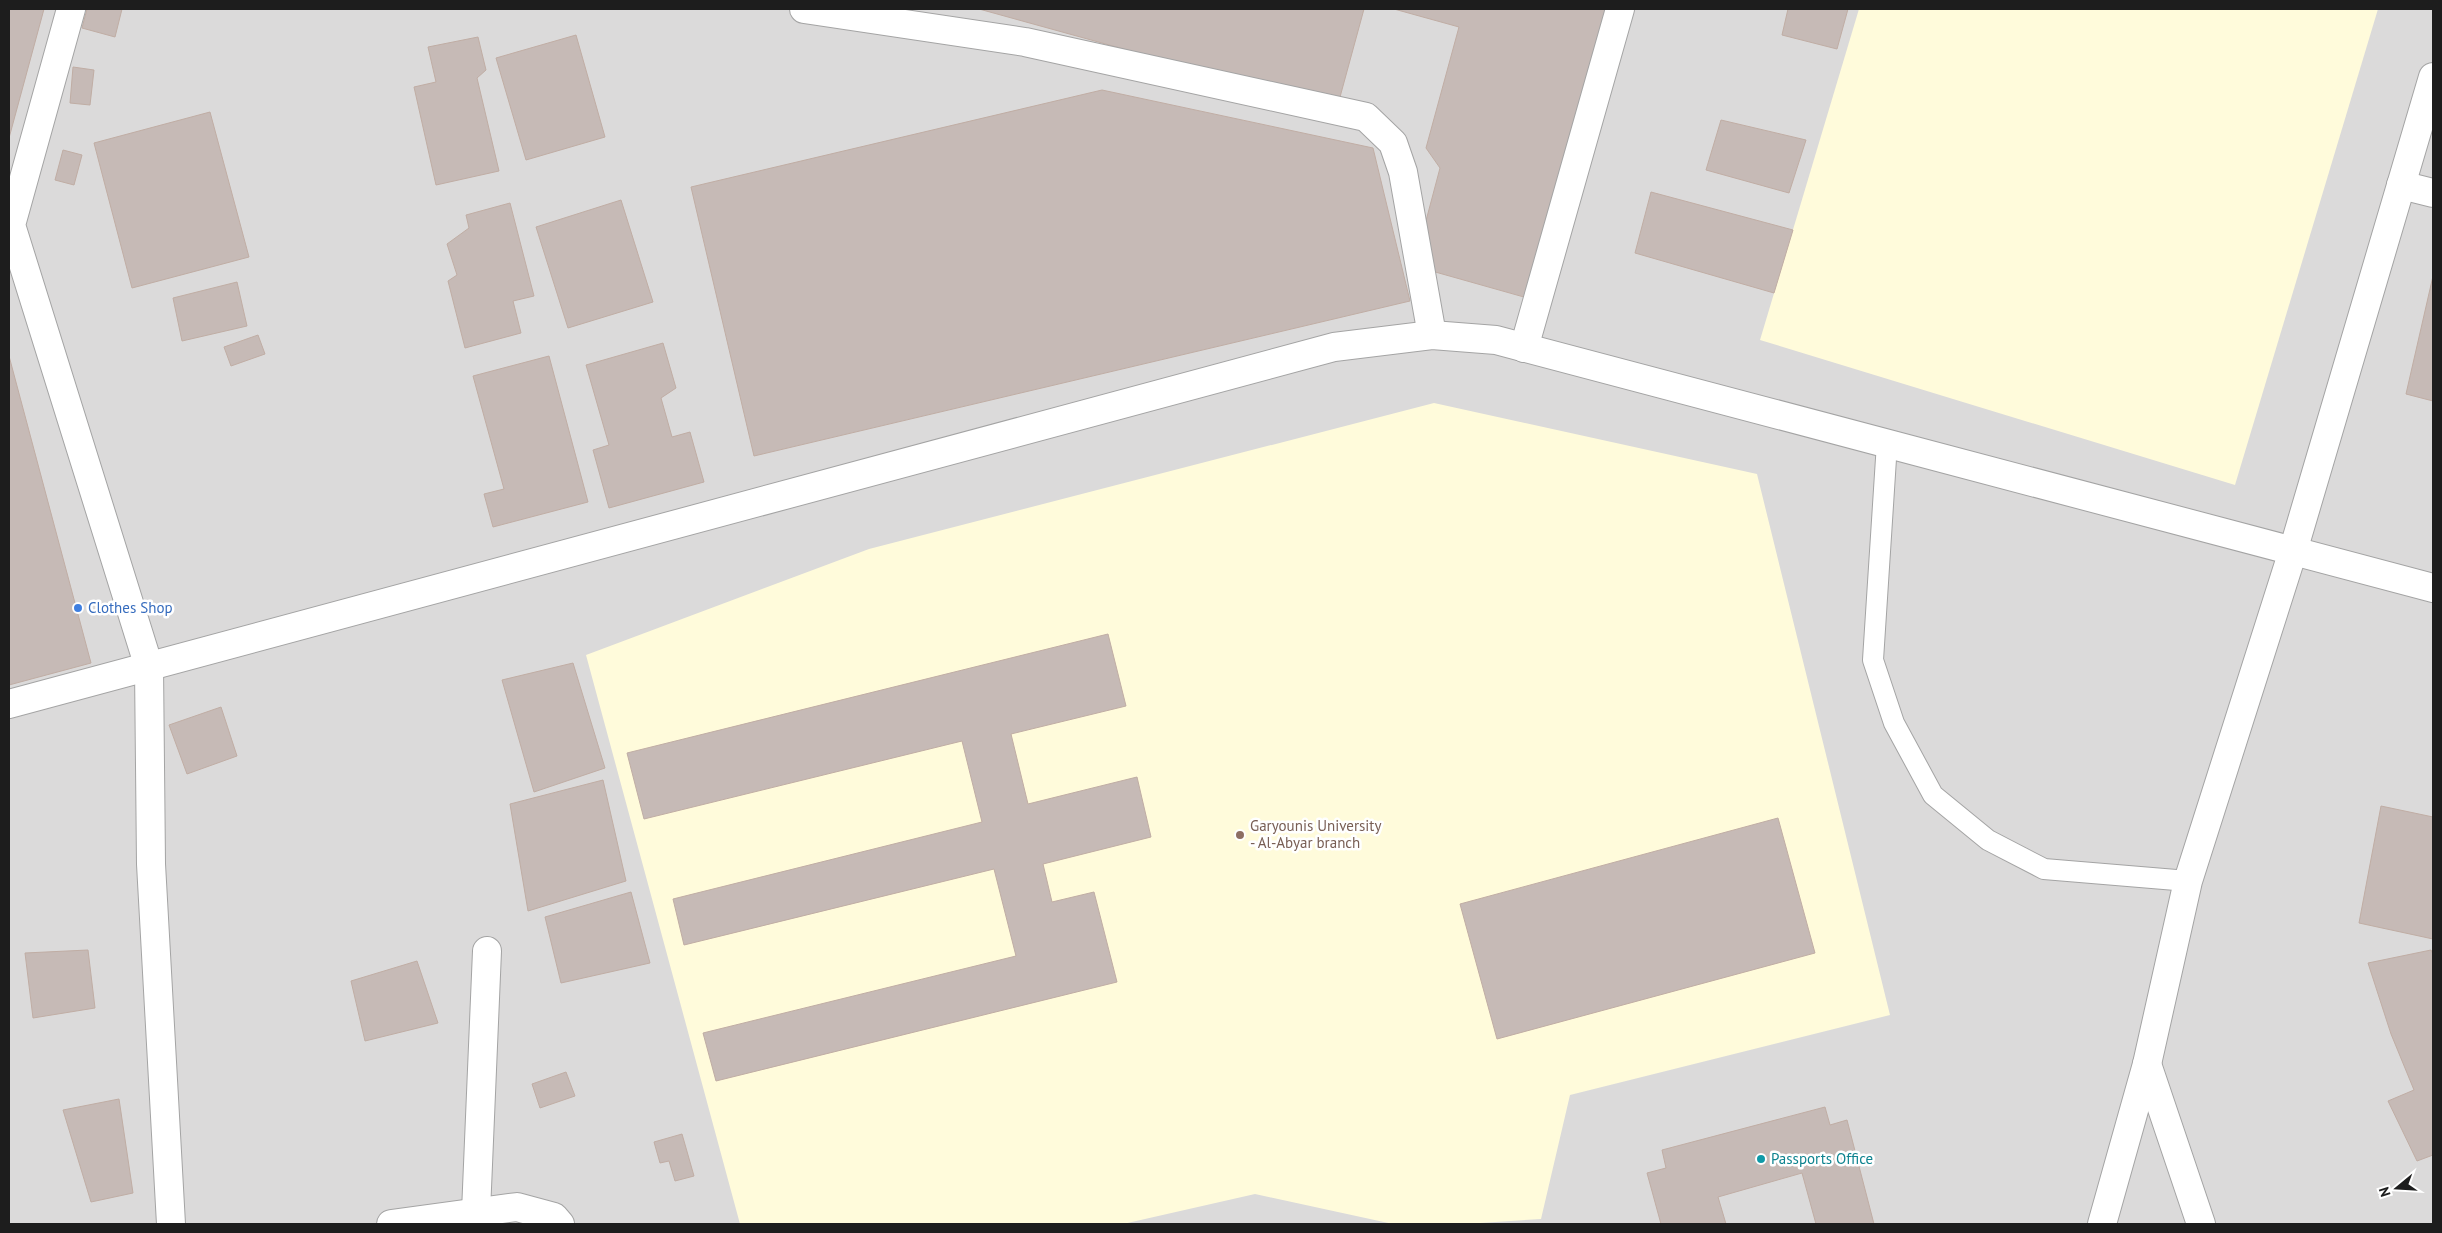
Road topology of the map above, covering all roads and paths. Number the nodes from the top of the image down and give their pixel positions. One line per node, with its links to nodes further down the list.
1 (71, 9): 8 (street)
2 (804, 9): 4 (street)
3 (1620, 9): 10 (street)
4 (919, 17): 9 (street)
5 (2433, 77): 6 (street)
6 (2401, 185): 7 (street); 12 (street)
7 (2433, 193)
8 (10, 225): 14 (street)
9 (1432, 335): 10 (street); 14 (street)
10 (1524, 348): 11 (street)
11 (1887, 443): 12 (street); 16 (lane)
12 (2293, 551): 13 (street); 16 (street)
13 (2433, 588)
14 (149, 667): 15 (street); 20 (street)
15 (9, 704)
16 (2188, 881): 18 (street)
17 (487, 951): 19 (street)
18 (2147, 1064): 23 (street); 24 (street)
19 (476, 1212): 21 (street); 22 (street)
20 (171, 1224)
21 (391, 1224)
22 (560, 1224)
23 (2102, 1224)
24 (2201, 1224)

